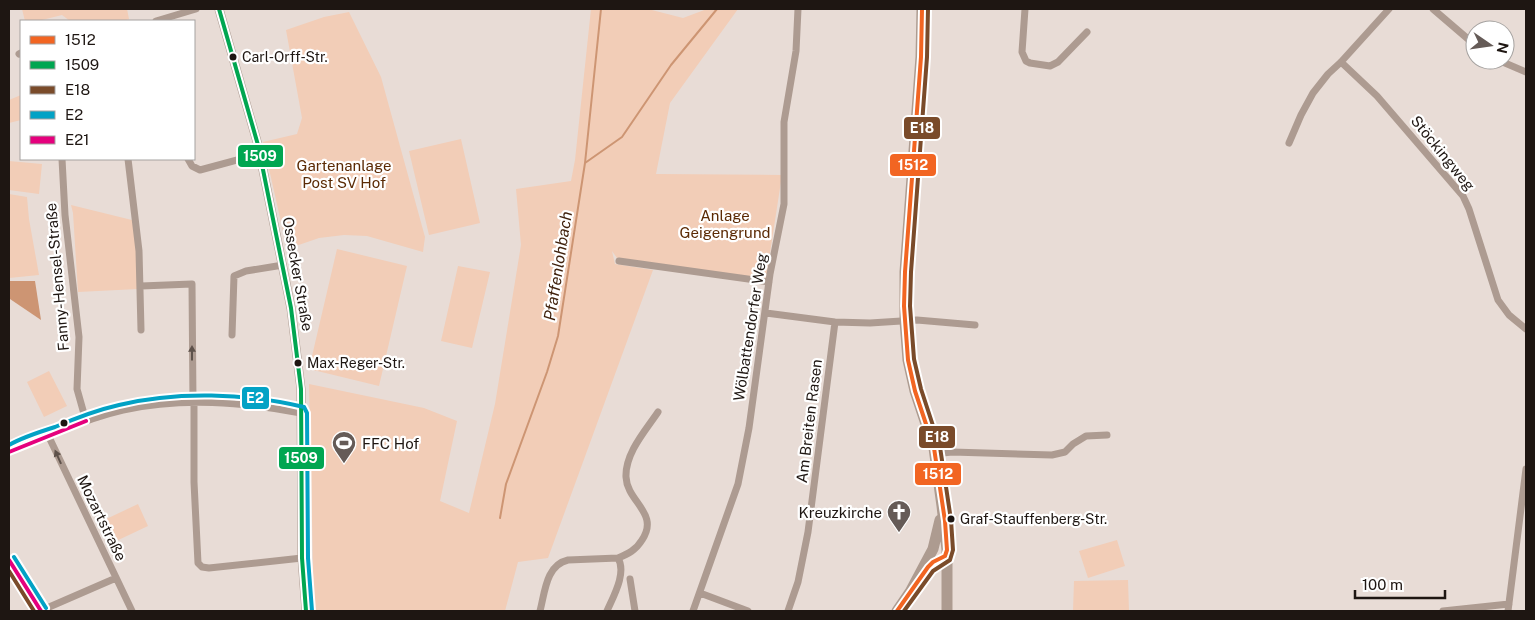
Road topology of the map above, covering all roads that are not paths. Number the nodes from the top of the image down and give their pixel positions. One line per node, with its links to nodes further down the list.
1 (196, 9): 8 (street)
2 (219, 9): 13 (street, Ossecker Straße)
3 (798, 9): 19 (street, Wölbattendorfer Weg)
4 (922, 9): 22 (main road)
5 (1025, 9): 9 (street)
6 (1389, 9): 11 (street)
7 (1433, 9): 10 (street)
8 (159, 20)
9 (1087, 32)
10 (1465, 36)
11 (1342, 62): 12 (street); 25 (street, Stöckingweg)
12 (1289, 143)
13 (259, 154): 16 (street); 18 (street, Ossecker Straße)
14 (62, 160): 31 (street, Fanny-Hensel-Straße)
15 (128, 160): 20 (street)
16 (189, 160)
17 (619, 261): 19 (street)
18 (284, 265): 27 (street); 30 (street, Ossecker Straße)
19 (769, 282): 21 (street, Wölbattendorfer Weg)
20 (141, 286): 26 (street); 28 (street, one-way to 20)
21 (766, 313): 23 (street); 46 (street, Wölbattendorfer Weg)
22 (905, 321): 23 (street); 24 (street); 35 (main road)
23 (835, 322): 57 (street, Am Breiten Rasen)
24 (975, 325)
25 (1526, 329)
26 (141, 330)
27 (232, 335)
28 (193, 402): 30 (street); 31 (street); 39 (street)
29 (658, 412): 40 (street)
30 (301, 413): 39 (street, Ossecker Straße)
31 (86, 421): 32 (street)
32 (48, 435): 34 (street); 44 (street, Mozartstraße, one-way to 32)
33 (1107, 435): 35 (street)
34 (9, 452)
35 (934, 454): 37 (main road)
36 (1526, 469): 48 (street)
37 (942, 506): 38 (main road); 47 (main road)
38 (947, 550): 47 (main road); 59 (main road)
39 (302, 558): 51 (street, Ossecker Straße)
40 (618, 558): 42 (street); 53 (street)
41 (9, 560): 49 (street)
42 (561, 562): 43 (street); 52 (street)
43 (552, 563)
44 (116, 578): 49 (street); 50 (street, Mozartstraße)
45 (630, 579): 54 (street)
46 (700, 593): 55 (street, Wölbattendorfer Weg); 56 (street)
47 (909, 594): 58 (main road)
48 (1509, 608): 60 (street)
49 (41, 611)
50 (132, 611)
51 (306, 611)
52 (540, 611)
53 (607, 611)
54 (636, 611)
55 (693, 611)
56 (748, 611)
57 (788, 611)
58 (897, 611)
59 (948, 611)
60 (1443, 611)

